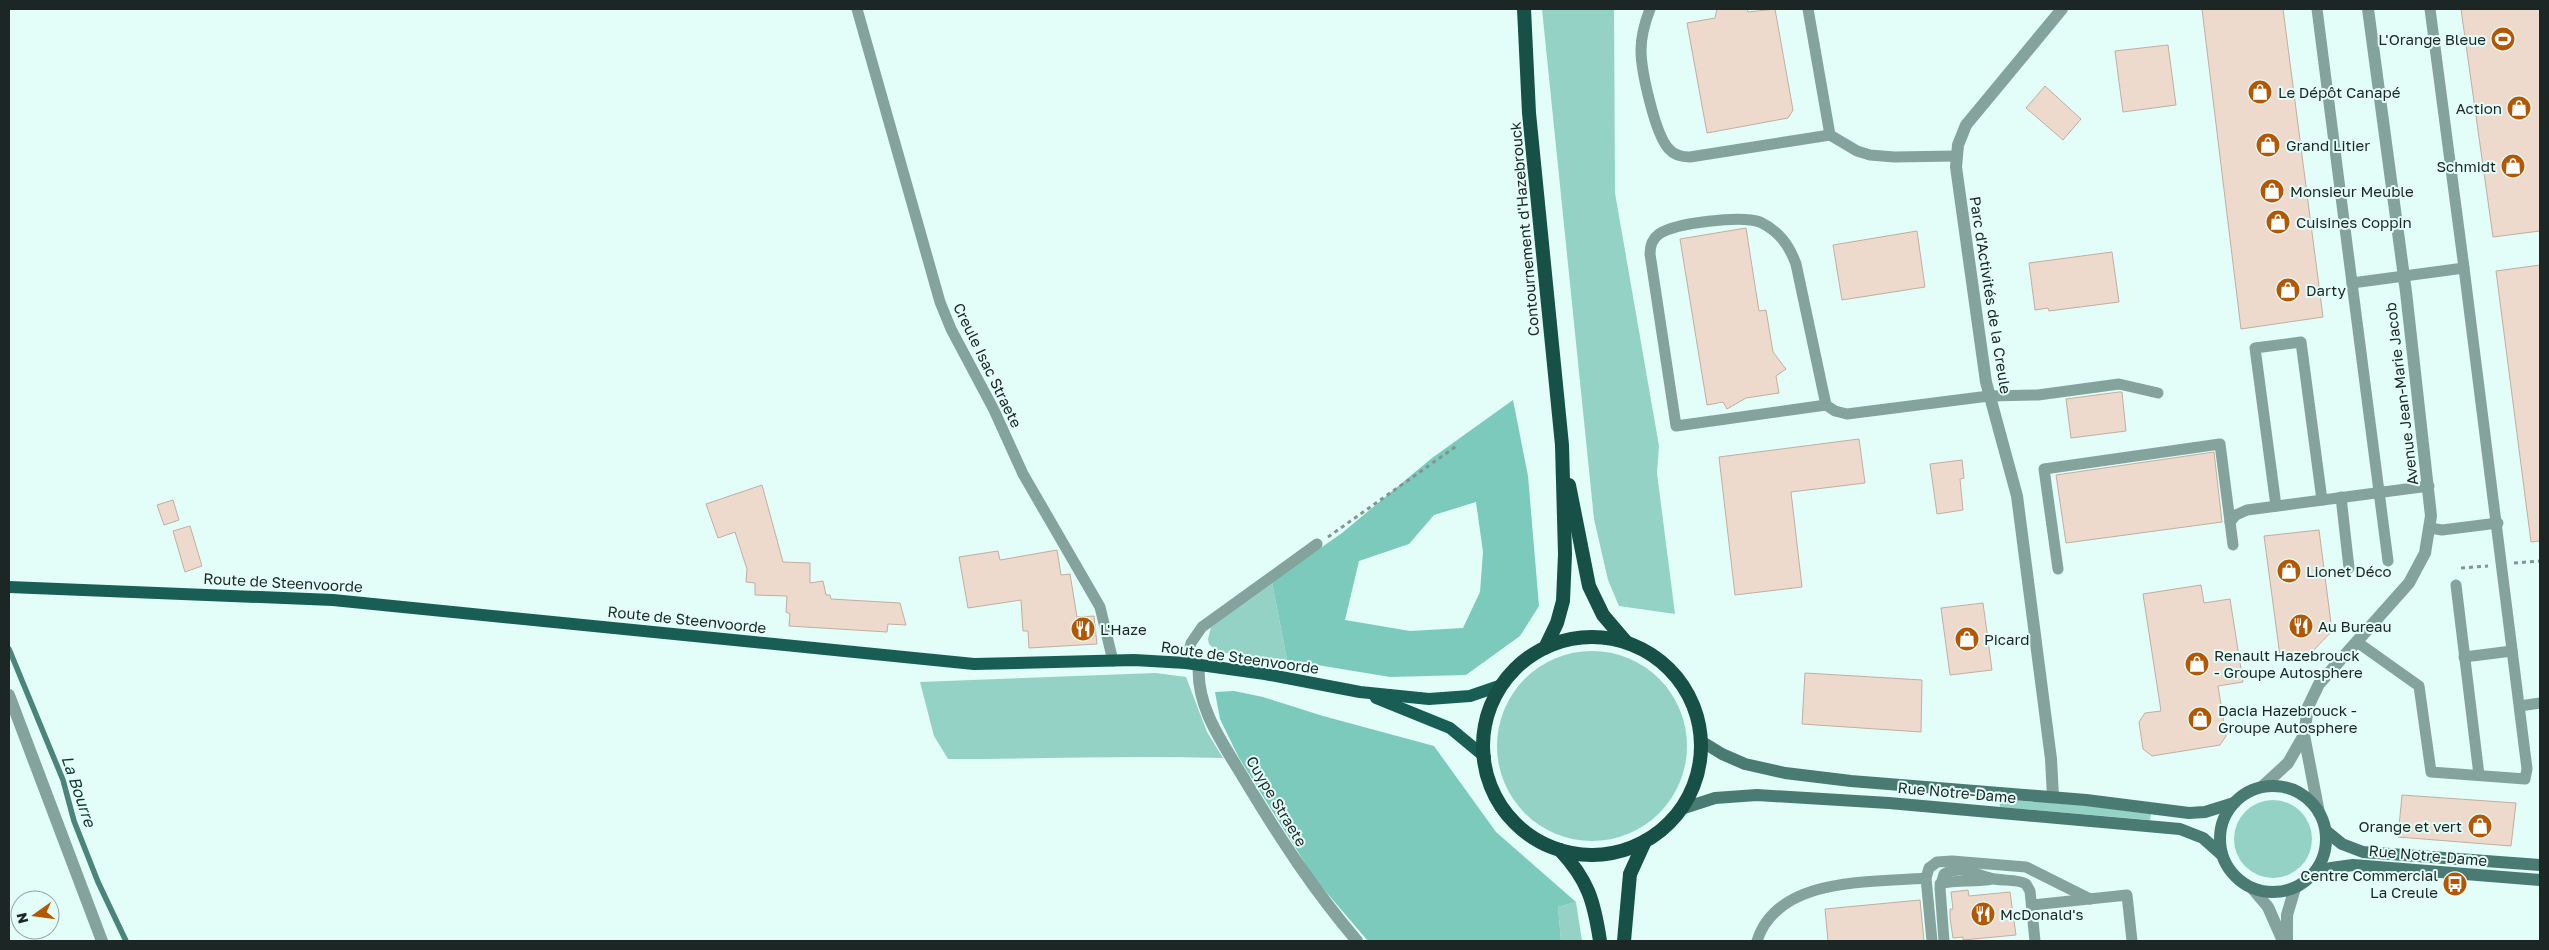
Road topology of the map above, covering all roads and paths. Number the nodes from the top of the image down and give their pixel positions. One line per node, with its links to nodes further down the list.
1 (857, 9): 39 (lane, Creule Isac Straete)
2 (1524, 9): 18 (highway, Contournement d'Hazebrouck)
3 (1650, 9): 9 (lane)
4 (1808, 9): 9 (lane)
5 (2062, 9): 10 (street, Parc d'Activités de la Creule)
6 (2317, 9): 13 (lane)
7 (2368, 9): 12 (street, Avenue Jean-Marie Jacob)
8 (2430, 9): 11 (lane)
9 (1830, 135): 10 (lane)
10 (1956, 156): 15 (street, Parc d'Activités de la Creule)
11 (2464, 268): 12 (lane); 25 (lane)
12 (2404, 276): 13 (lane); 19 (street, Avenue Jean-Marie Jacob)
13 (2352, 283): 20 (lane)
14 (2158, 393): 15 (lane)
15 (1989, 396): 16 (lane); 51 (street, Parc d'Activités de la Creule)
16 (1826, 405): 16 (lane)
17 (1458, 445): 27 (path)
18 (1562, 445): 35 (highway, Contournement d'Hazebrouck); 36 (highway, Contournement d'Hazebrouck)
19 (2429, 486): 20 (lane); 26 (street, Avenue Jean-Marie Jacob)
20 (2379, 492): 21 (lane); 29 (lane)
21 (2341, 497): 22 (lane); 30 (lane)
22 (2322, 500): 23 (lane); 23 (lane)
23 (2276, 506): 24 (lane)
24 (2230, 522): 28 (lane); 31 (lane)
25 (2498, 523): 26 (lane); 37 (lane)
26 (2430, 528): 34 (street, Avenue Jean-Marie Jacob)
27 (1317, 544): 40 (lane)
28 (2233, 544)
29 (2388, 561)
30 (2349, 568)
31 (2058, 569)
32 (2456, 585): 38 (lane)
33 (9, 588): 39 (main road, Route de Steenvoorde)
34 (2357, 642): 46 (street, Avenue Jean-Marie Jacob); 49 (lane)
35 (1627, 643): 36 (highway); 47 (highway)
36 (1545, 648): 41 (highway)
37 (2512, 651): 38 (lane); 45 (lane)
38 (2464, 657): 49 (lane)
39 (1113, 661): 40 (main road, Route de Steenvoorde)
40 (1193, 664): 42 (main road, Route de Steenvoorde); 68 (street, Cuype Straete)
41 (1502, 685): 42 (main road, Route de Steenvoorde); 48 (highway)
42 (1360, 692): 48 (main road, Route de Steenvoorde)
43 (9, 695): 67 (street)
44 (2540, 703): 45 (lane)
45 (2520, 706): 49 (lane)
46 (2304, 735): 50 (street, Avenue Jean-Marie Jacob); 54 (street, Avenue Jean-Marie Jacob)
47 (1701, 740): 51 (main road, Rue Notre-Dame); 53 (highway)
48 (1484, 757): 57 (highway)
49 (2479, 775)
50 (2262, 787): 52 (main road); 54 (main road)
51 (2053, 797): 52 (main road, Rue Notre-Dame)
52 (2234, 803): 58 (main road)
53 (1681, 809): 56 (highway); 58 (main road, Rue Notre-Dame)
54 (2319, 812): 55 (main road)
55 (2326, 831): 59 (main road, Rue Notre-Dame); 60 (main road)
56 (1645, 841): 57 (highway); 70 (highway)
57 (1560, 850): 69 (highway)
58 (2222, 855): 63 (main road)
59 (2540, 865)
60 (2314, 873): 62 (main road, Rue Notre-Dame); 64 (main road)
61 (1926, 878): 65 (lane); 71 (lane); 72 (lane)
62 (2540, 880)
63 (2252, 888): 64 (main road); 76 (street)
64 (2295, 888): 76 (street)
65 (2090, 899): 66 (lane); 75 (lane)
66 (2032, 905): 73 (lane); 74 (lane)
67 (102, 941)
68 (1357, 941)
69 (1600, 941)
70 (1624, 941)
71 (1757, 941)
72 (1932, 941)
73 (1944, 941)
74 (2035, 941)
75 (2132, 941)
76 (2285, 941)

